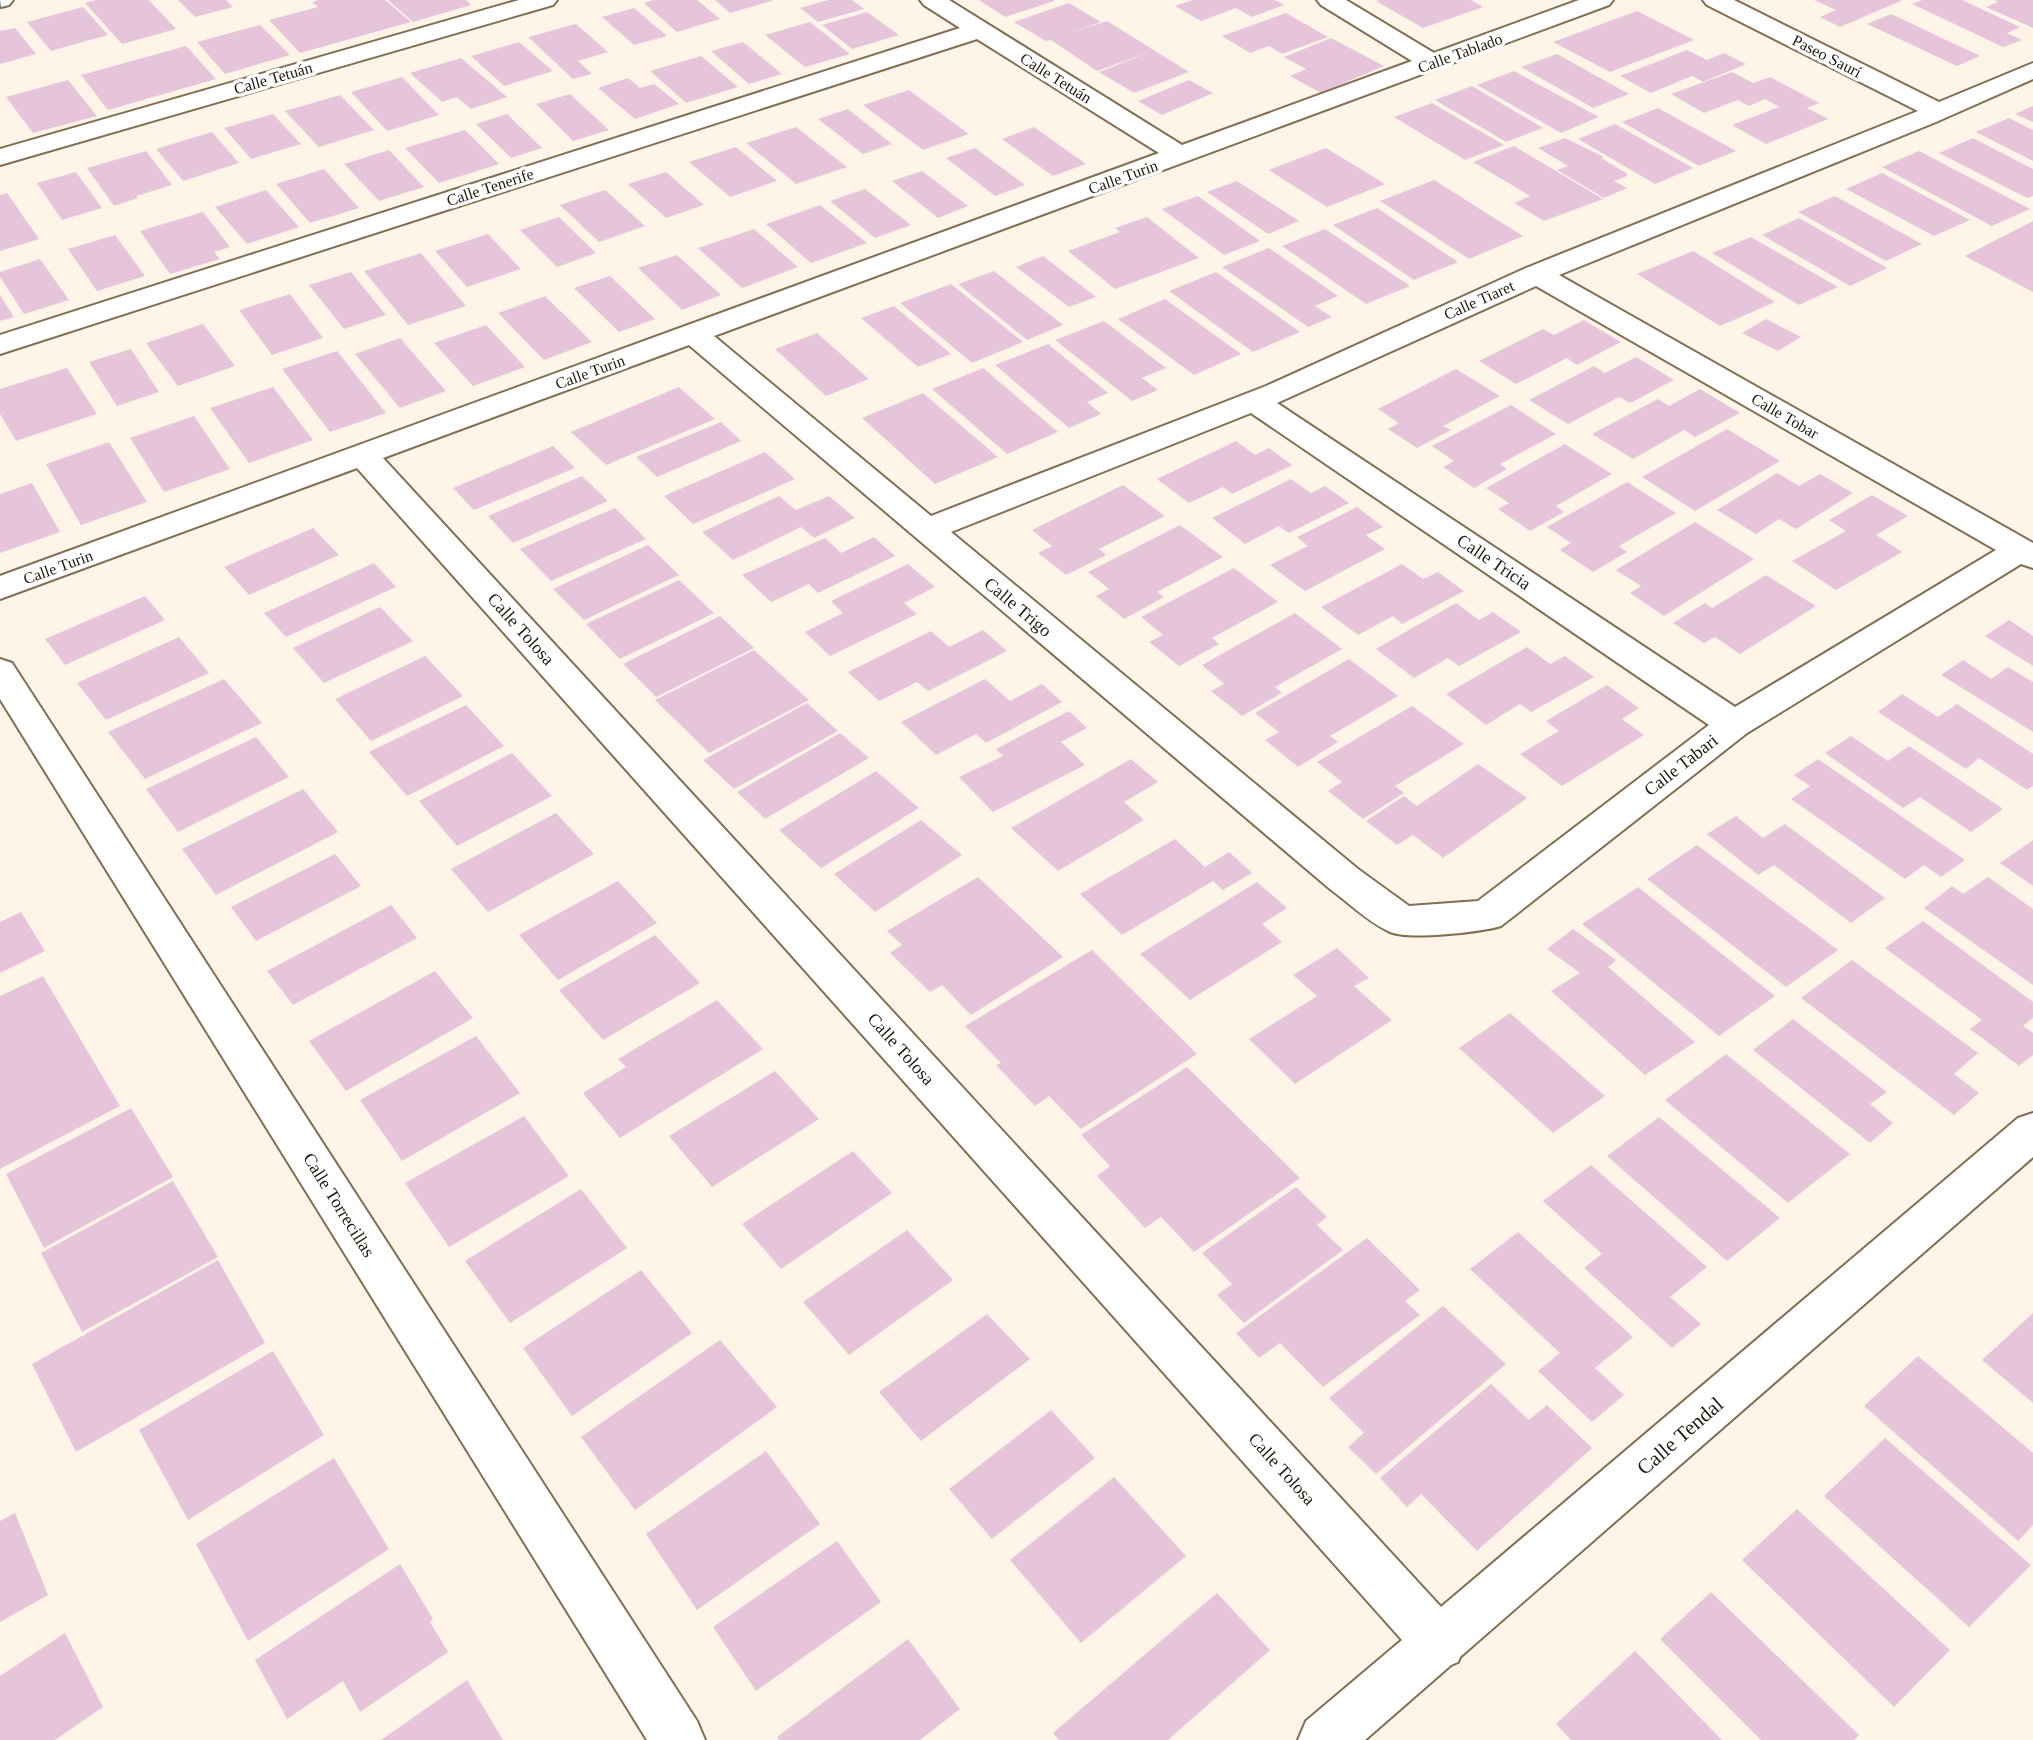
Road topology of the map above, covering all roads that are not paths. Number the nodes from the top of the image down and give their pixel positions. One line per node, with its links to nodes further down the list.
1 (545, 0): 11 (street, Calle Tetuán)
2 (932, 0): 6 (street, Calle Tetuán)
3 (1329, 0): 7 (street)
4 (1601, 0): 7 (street, Calle Tablado)
5 (1715, 0): 9 (street, Paseo Saurí)
6 (979, 30): 10 (street, Calle Tetuán); 14 (street, Calle Tenerife)
7 (1433, 63): 10 (street, Calle Tablado)
8 (2033, 70): 9 (street, Calle Tiaret)
9 (1939, 112): 12 (street, Calle Tiaret)
10 (1181, 155): 13 (street, Calle Turin)
11 (0, 156)
12 (1536, 274): 15 (street, Calle Tiaret); 18 (street, Calle Tobar)
13 (693, 334): 16 (street, Calle Turin); 17 (street, Calle Trigo)
14 (0, 345)
15 (1254, 401): 17 (street, Calle Tiaret); 21 (street, Calle Tricia)
16 (363, 455): 19 (street, Calle Turin); 24 (street, Calle Tolosa)
17 (926, 530): 22 (street, Calle Trigo)
18 (2027, 553): 21 (street, Calle Tabari)
19 (0, 588)
20 (0, 671): 25 (street, Calle Torrecillas)
21 (1734, 723): 22 (street, Calle Tabari)
22 (1344, 879)
23 (2033, 1131): 24 (street, Calle Tendal)
24 (1440, 1644): 26 (street, Calle Tendal)
25 (678, 1740)
26 (1325, 1740)

